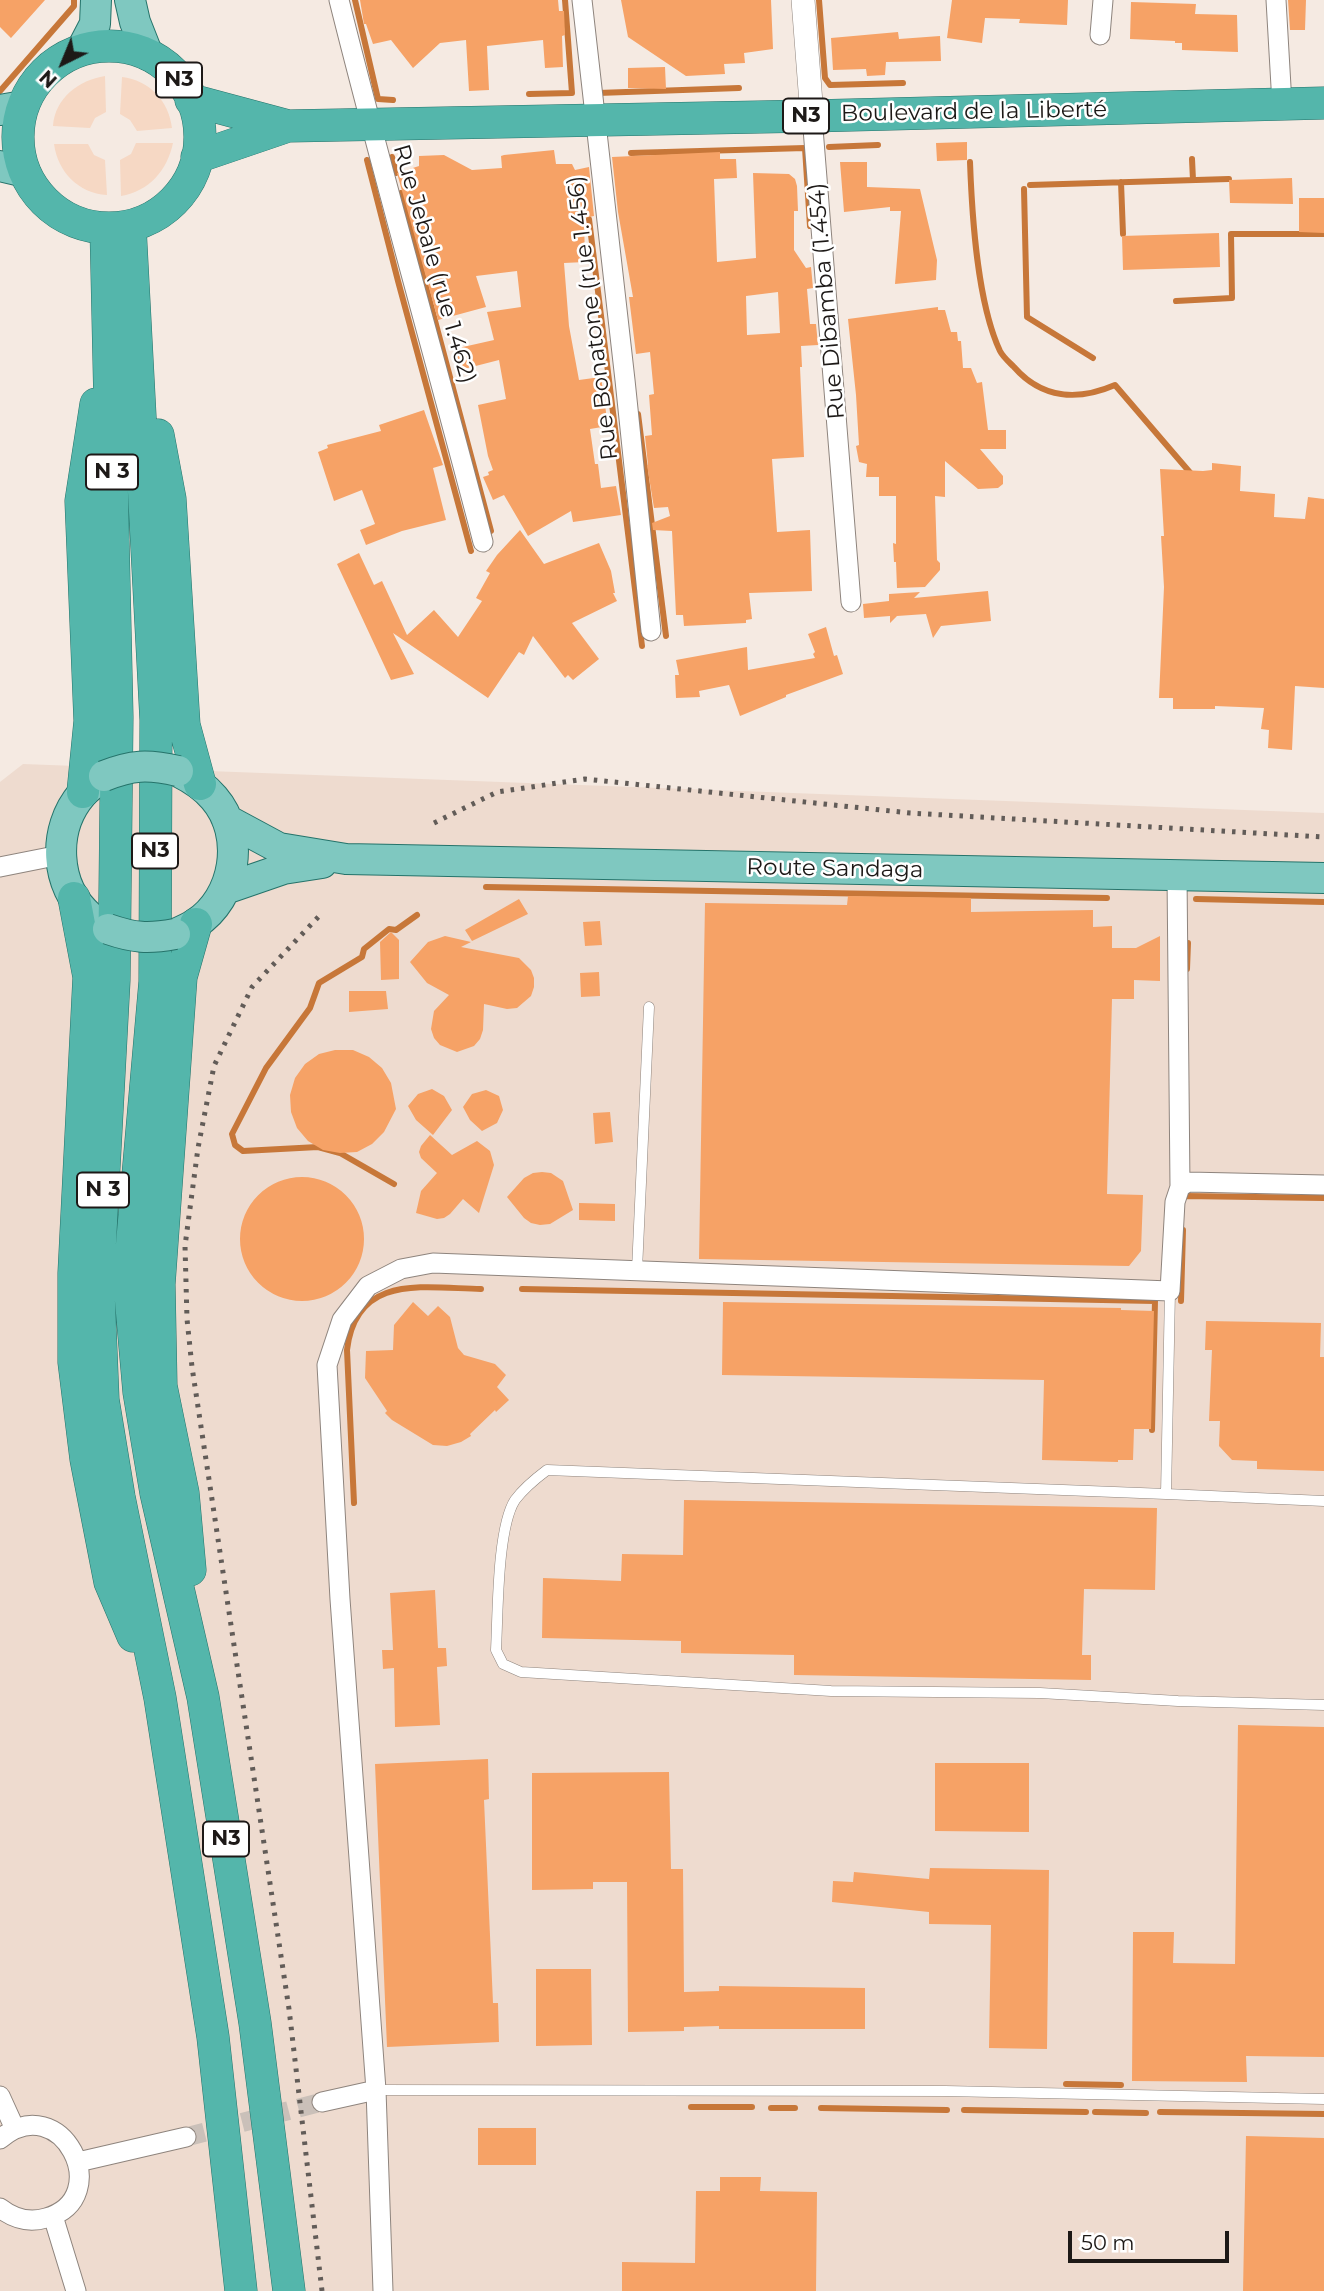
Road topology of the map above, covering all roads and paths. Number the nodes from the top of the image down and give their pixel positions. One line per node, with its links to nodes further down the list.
1 (96, 0): 9 (main road)
2 (130, 0): 10 (main road)
3 (339, 0): 17 (street, Rue Jebale (rue 1.462))
4 (582, 0): 16 (street, Rue Bonatone (rue 1.456))
5 (803, 0): 15 (street, Rue Dibamba (1.454))
6 (1103, 0): 8 (street)
7 (1276, 0): 13 (street)
8 (1100, 36)
9 (82, 49): 10 (highway, N3); 14 (highway, N3)
10 (148, 55): 11 (highway, N3)
11 (191, 100): 18 (highway, Boulevard de la Liberté); 19 (highway, N3)
12 (1324, 103): 13 (highway, Boulevard de la Liberté / N3)
13 (1282, 104): 15 (highway, Boulevard de la Liberté / N3)
14 (11, 108): 20 (highway, N3)
15 (812, 116): 16 (highway, Boulevard de la Liberté / N3); 24 (street, Rue Dibamba (1.454))
16 (594, 119): 17 (highway, Boulevard de la Liberté / N3); 25 (street, Rue Bonatone (rue 1.456))
17 (370, 124): 18 (highway, Boulevard de la Liberté / N3); 23 (street, Rue Jebale (rue 1.462))
18 (288, 126): 19 (highway, Boulevard de la Liberté)
19 (197, 157): 21 (highway, N3)
20 (12, 169): 21 (highway, N3)
21 (118, 227): 22 (highway, N 3)
22 (122, 317): 26 (highway); 27 (highway); 44 (highway, N3); 45 (highway, N 3)
23 (483, 541)
24 (851, 602)
25 (652, 631)
26 (189, 777): 27 (main road, bridge); 28 (main road)
27 (93, 784): 29 (main road)
28 (228, 820): 30 (main road); 34 (main road)
29 (60, 855): 31 (street); 35 (main road)
30 (346, 859): 32 (main road, Route Sandaga); 34 (main road)
31 (0, 867)
32 (1177, 875): 33 (main road, Route Sandaga); 39 (street)
33 (1324, 878)
34 (225, 889): 36 (main road)
35 (74, 898): 36 (main road, bridge); 45 (highway)
36 (185, 929): 44 (highway)
37 (649, 1007): 40 (lane)
38 (1324, 1185): 39 (street)
39 (1180, 1187): 41 (street)
40 (637, 1270): 41 (street); 47 (street)
41 (1170, 1291): 42 (lane)
42 (1166, 1494): 43 (lane); 46 (lane)
43 (1324, 1501)
44 (202, 1697): 58 (highway, N3)
45 (160, 1698): 57 (highway, N 3)
46 (1324, 1705)
47 (376, 2090): 49 (lane); 50 (street); 59 (street)
48 (0, 2096): 51 (street)
49 (1324, 2099)
50 (322, 2102)
51 (8, 2134): 53 (street)
52 (186, 2137): 53 (street)
53 (78, 2162): 55 (street)
54 (0, 2208): 55 (street)
55 (53, 2216): 56 (street)
56 (76, 2291)
57 (240, 2291)
58 (289, 2291)
59 (383, 2291)

